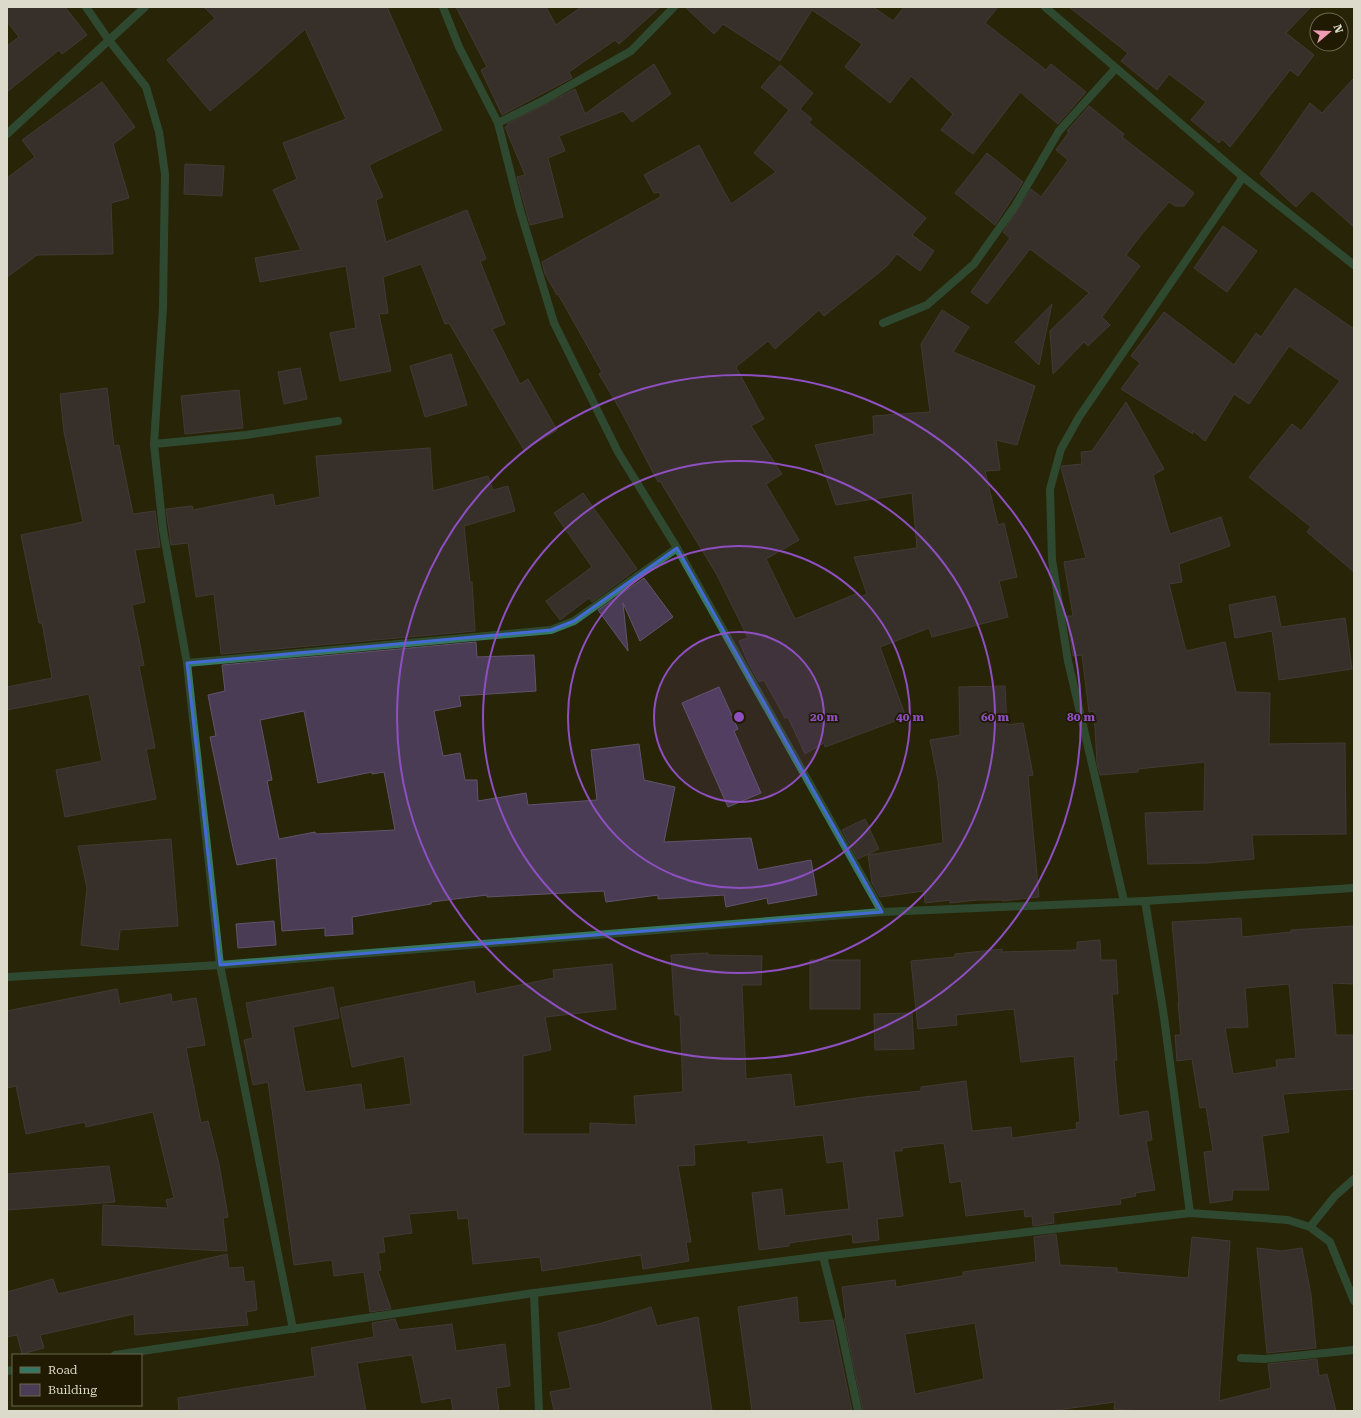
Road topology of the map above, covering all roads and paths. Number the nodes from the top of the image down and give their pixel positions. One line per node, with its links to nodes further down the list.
1 (86, 7): 6 (street)
2 (144, 7): 6 (street)
3 (443, 7): 8 (street)
4 (674, 7): 8 (street)
5 (1045, 7): 7 (street)
6 (108, 40): 9 (street); 14 (street)
7 (1116, 68): 10 (street); 12 (street)
8 (498, 122): 15 (street)
9 (7, 134)
10 (1243, 177): 11 (street); 18 (street)
11 (1354, 265)
12 (883, 323)
13 (338, 422): 14 (street)
14 (154, 444): 16 (street)
15 (677, 548): 16 (street); 20 (street)
16 (187, 663): 21 (street)
17 (1354, 888): 19 (street)
18 (1124, 901): 19 (street); 20 (street)
19 (1145, 901): 24 (street)
20 (882, 912): 21 (street)
21 (220, 965): 22 (street); 29 (street)
22 (7, 977)
23 (1354, 1179): 25 (street)
24 (1190, 1213): 25 (street); 26 (street)
25 (1310, 1227): 28 (street)
26 (823, 1256): 27 (street); 34 (street)
27 (534, 1293): 29 (street); 33 (street)
28 (1354, 1301)
29 (293, 1329): 31 (street)
30 (1354, 1350): 32 (street)
31 (121, 1354)
32 (1242, 1358)
33 (539, 1411)
34 (858, 1411)

